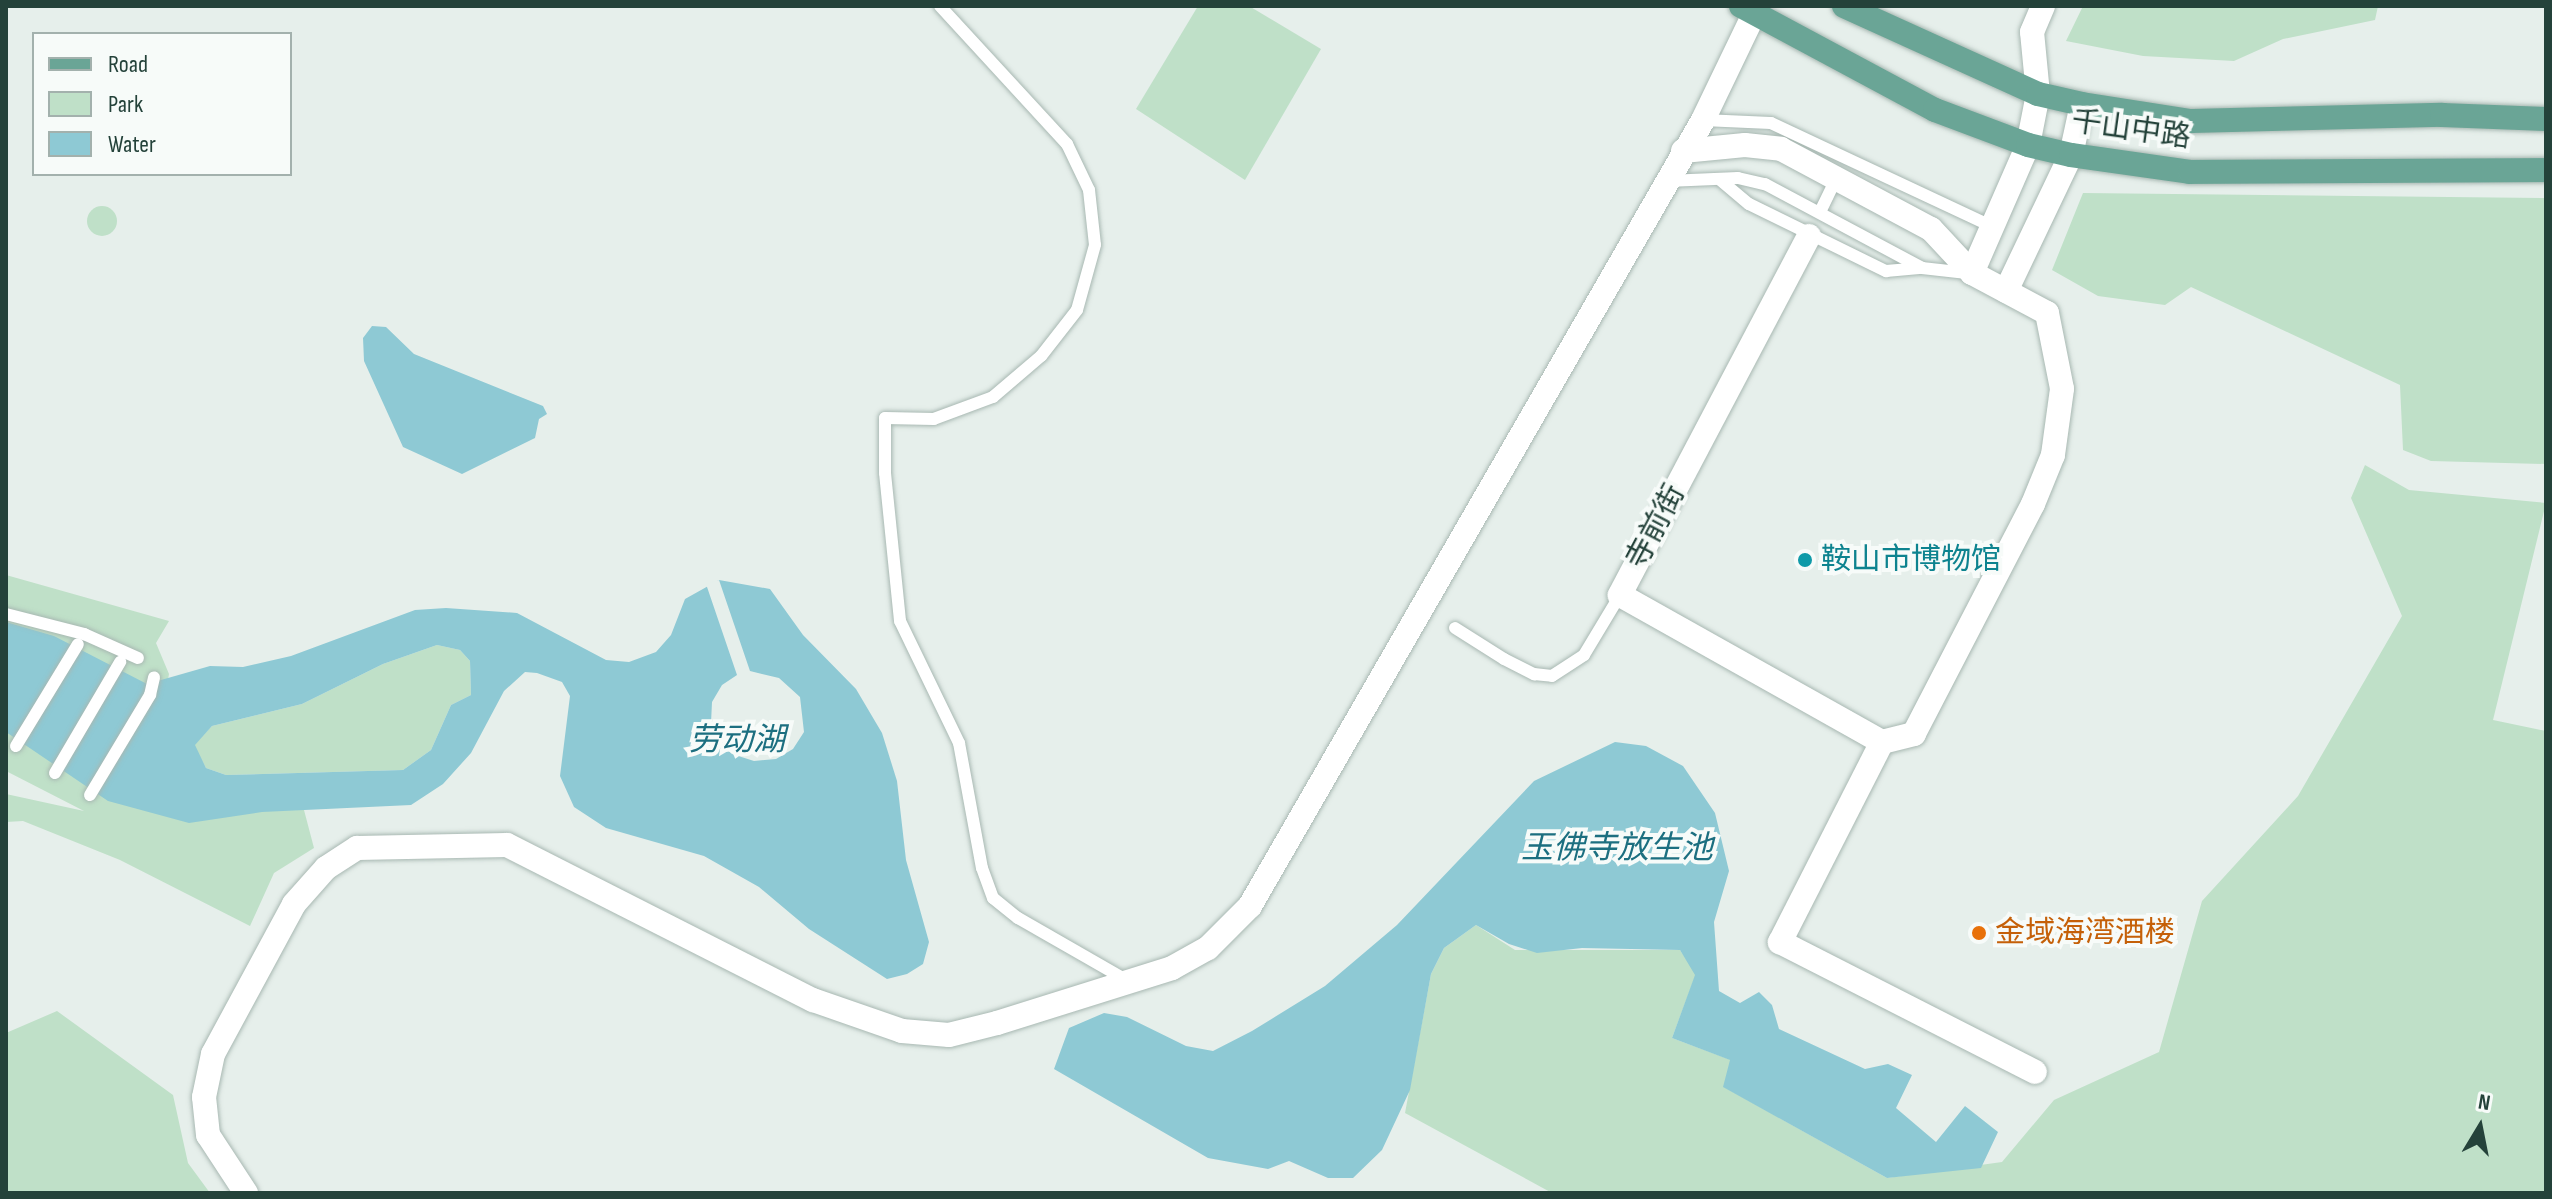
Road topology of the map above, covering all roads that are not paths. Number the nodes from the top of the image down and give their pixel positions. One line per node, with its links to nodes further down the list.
1 (940, 6): 33 (lane)
2 (1844, 6): 5 (main road, 千山中路)
3 (2043, 6): 5 (street)
4 (1748, 9): 8 (street); 9 (main road, 千山中路)
5 (2038, 94): 6 (main road, 千山中路); 9 (street)
6 (2082, 104): 7 (main road, 千山中路); 11 (street)
7 (2546, 119)
8 (1703, 120): 10 (street); 17 (lane)
9 (2028, 145): 11 (main road, 千山中路); 17 (street)
10 (1683, 151): 14 (street); 15 (street)
11 (2071, 155): 12 (main road, 千山中路); 21 (street)
12 (2546, 170)
13 (1719, 179): 15 (lane); 16 (lane); 18 (lane)
14 (1836, 179): 16 (lane); 20 (street)
15 (1664, 181): 33 (street)
16 (1820, 212): 19 (lane)
17 (1993, 227): 20 (street)
18 (1809, 236): 19 (lane); 22 (street, 寺前街)
19 (1922, 268): 20 (lane)
20 (1972, 273): 21 (street)
21 (2006, 291): 29 (street)
22 (1620, 595): 24 (lane); 29 (street, 寺前街)
23 (6, 614): 26 (lane)
24 (1455, 628)
25 (78, 644): 30 (lane)
26 (138, 658)
27 (120, 662): 31 (lane)
28 (154, 677): 32 (lane)
29 (1882, 742): 34 (street)
30 (16, 746)
31 (55, 773)
32 (90, 795)
33 (1128, 981): 35 (street)
34 (2035, 1072)
35 (246, 1193)

